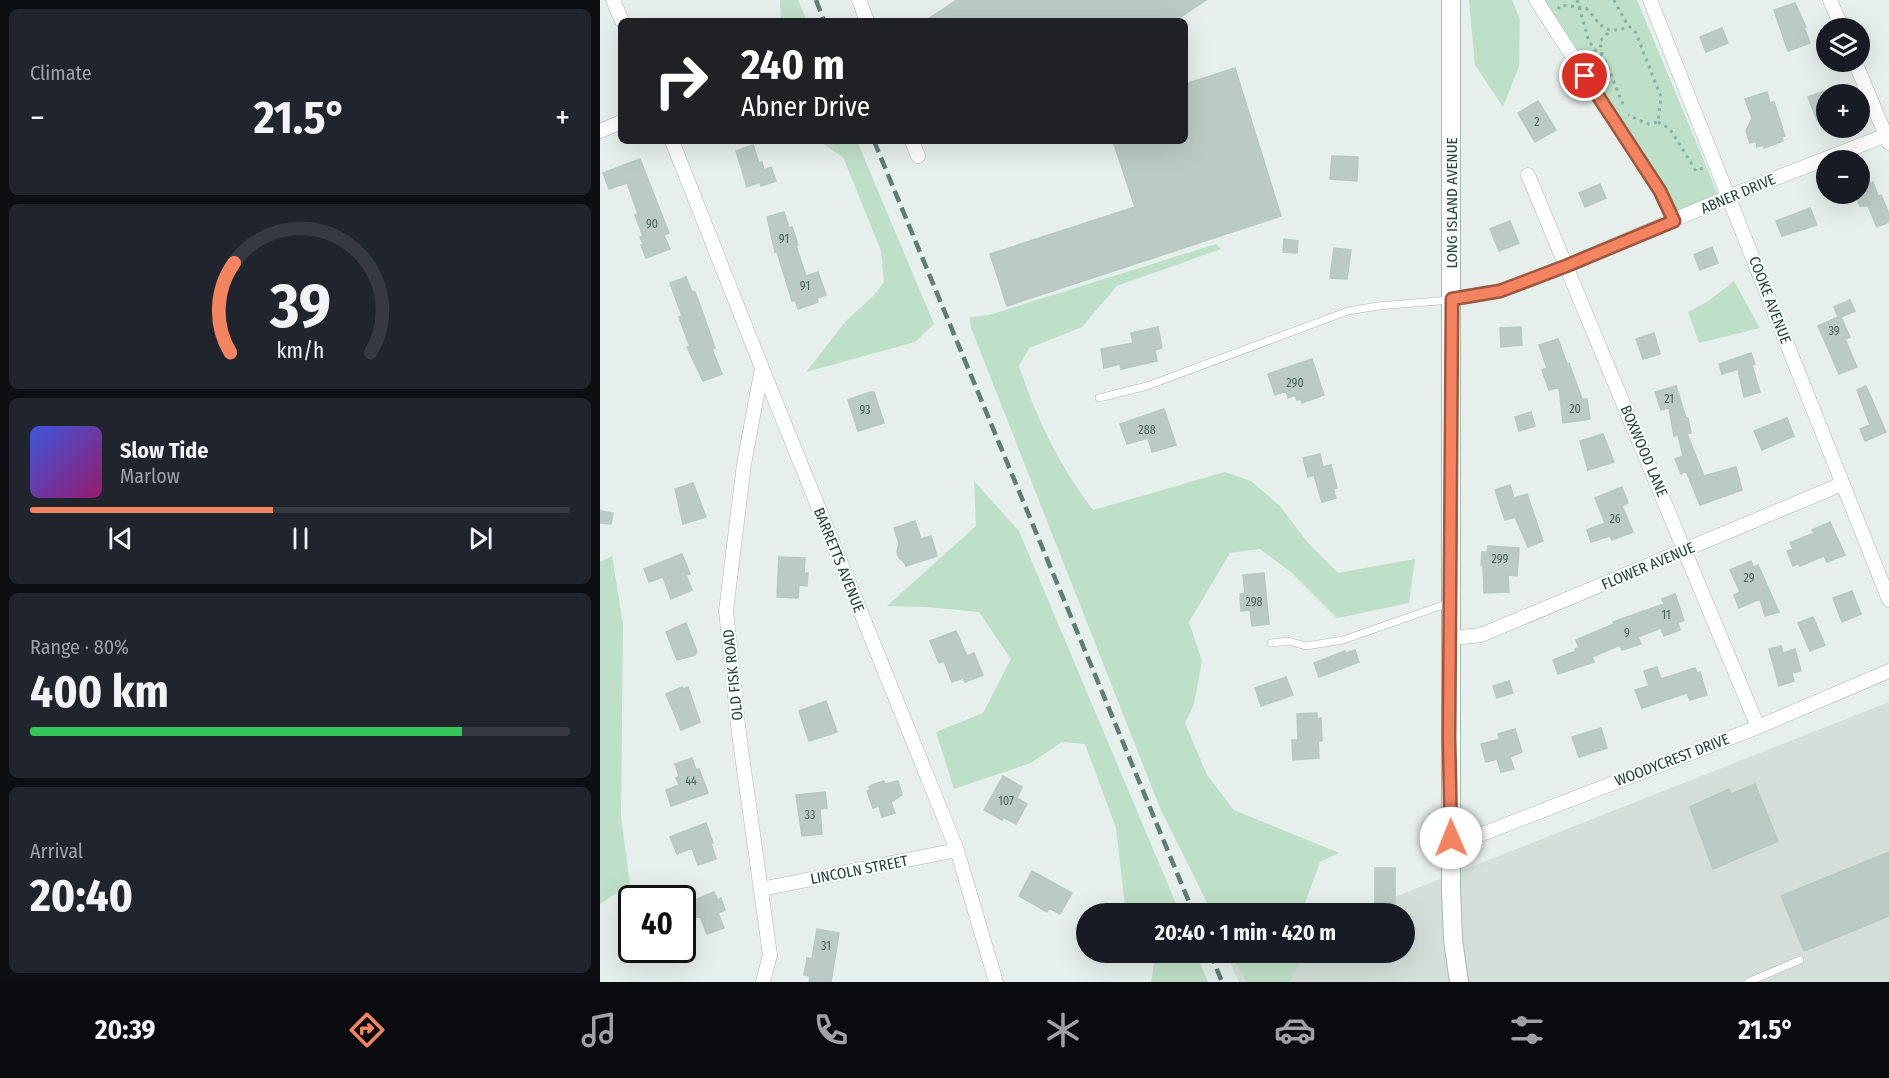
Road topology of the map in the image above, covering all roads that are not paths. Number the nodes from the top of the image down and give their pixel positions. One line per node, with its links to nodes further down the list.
1 (613, 0): 7 (street)
2 (859, 0): 8 (street)
3 (1451, 0): 21 (street, LONG ISLAND AVENUE)
4 (1536, 0): 19 (street)
5 (1650, 0): 18 (street, COOKE AVENUE)
6 (1830, 0): 9 (street)
7 (621, 18)
8 (866, 18)
9 (1838, 18)
10 (1859, 72): 13 (street)
11 (618, 123): 12 (street)
12 (600, 131)
13 (1888, 137): 18 (street, ABNER DRIVE)
14 (673, 144): 22 (street, BARRETTS AVENUE)
15 (913, 144): 16 (street)
16 (918, 156)
17 (1528, 175): 20 (street, BOXWOOD LANE)
18 (1730, 196): 19 (street, ABNER DRIVE); 24 (street, COOKE AVENUE)
19 (1674, 221): 20 (street, ABNER DRIVE)
20 (1566, 266): 21 (street, ABNER DRIVE); 25 (street, BOXWOOD LANE)
21 (1452, 299): 23 (lane); 27 (street, LONG ISLAND AVENUE)
22 (762, 368): 33 (street, BARRETTS AVENUE); 34 (street, OLD FISK ROAD)
23 (1100, 398)
24 (1842, 484): 25 (street, FLOWER AVENUE); 26 (street, COOKE AVENUE)
25 (1685, 550): 28 (street, FLOWER AVENUE); 31 (street, BOXWOOD LANE)
26 (1889, 600)
27 (1451, 602): 28 (street, LONG ISLAND AVENUE); 29 (lane)
28 (1451, 638): 32 (street, LONG ISLAND AVENUE)
29 (1271, 643)
30 (1889, 671): 31 (street, WOODYCREST DRIVE)
31 (1758, 727): 32 (street, WOODYCREST DRIVE)
32 (1451, 838): 38 (street, LONG ISLAND AVENUE)
33 (957, 850): 34 (street, LINCOLN STREET); 37 (street, BARRETTS AVENUE)
34 (762, 889): 36 (street, OLD FISK ROAD)
35 (1800, 960): 39 (lane)
36 (763, 982)
37 (996, 982)
38 (1459, 982)
39 (1748, 982)

